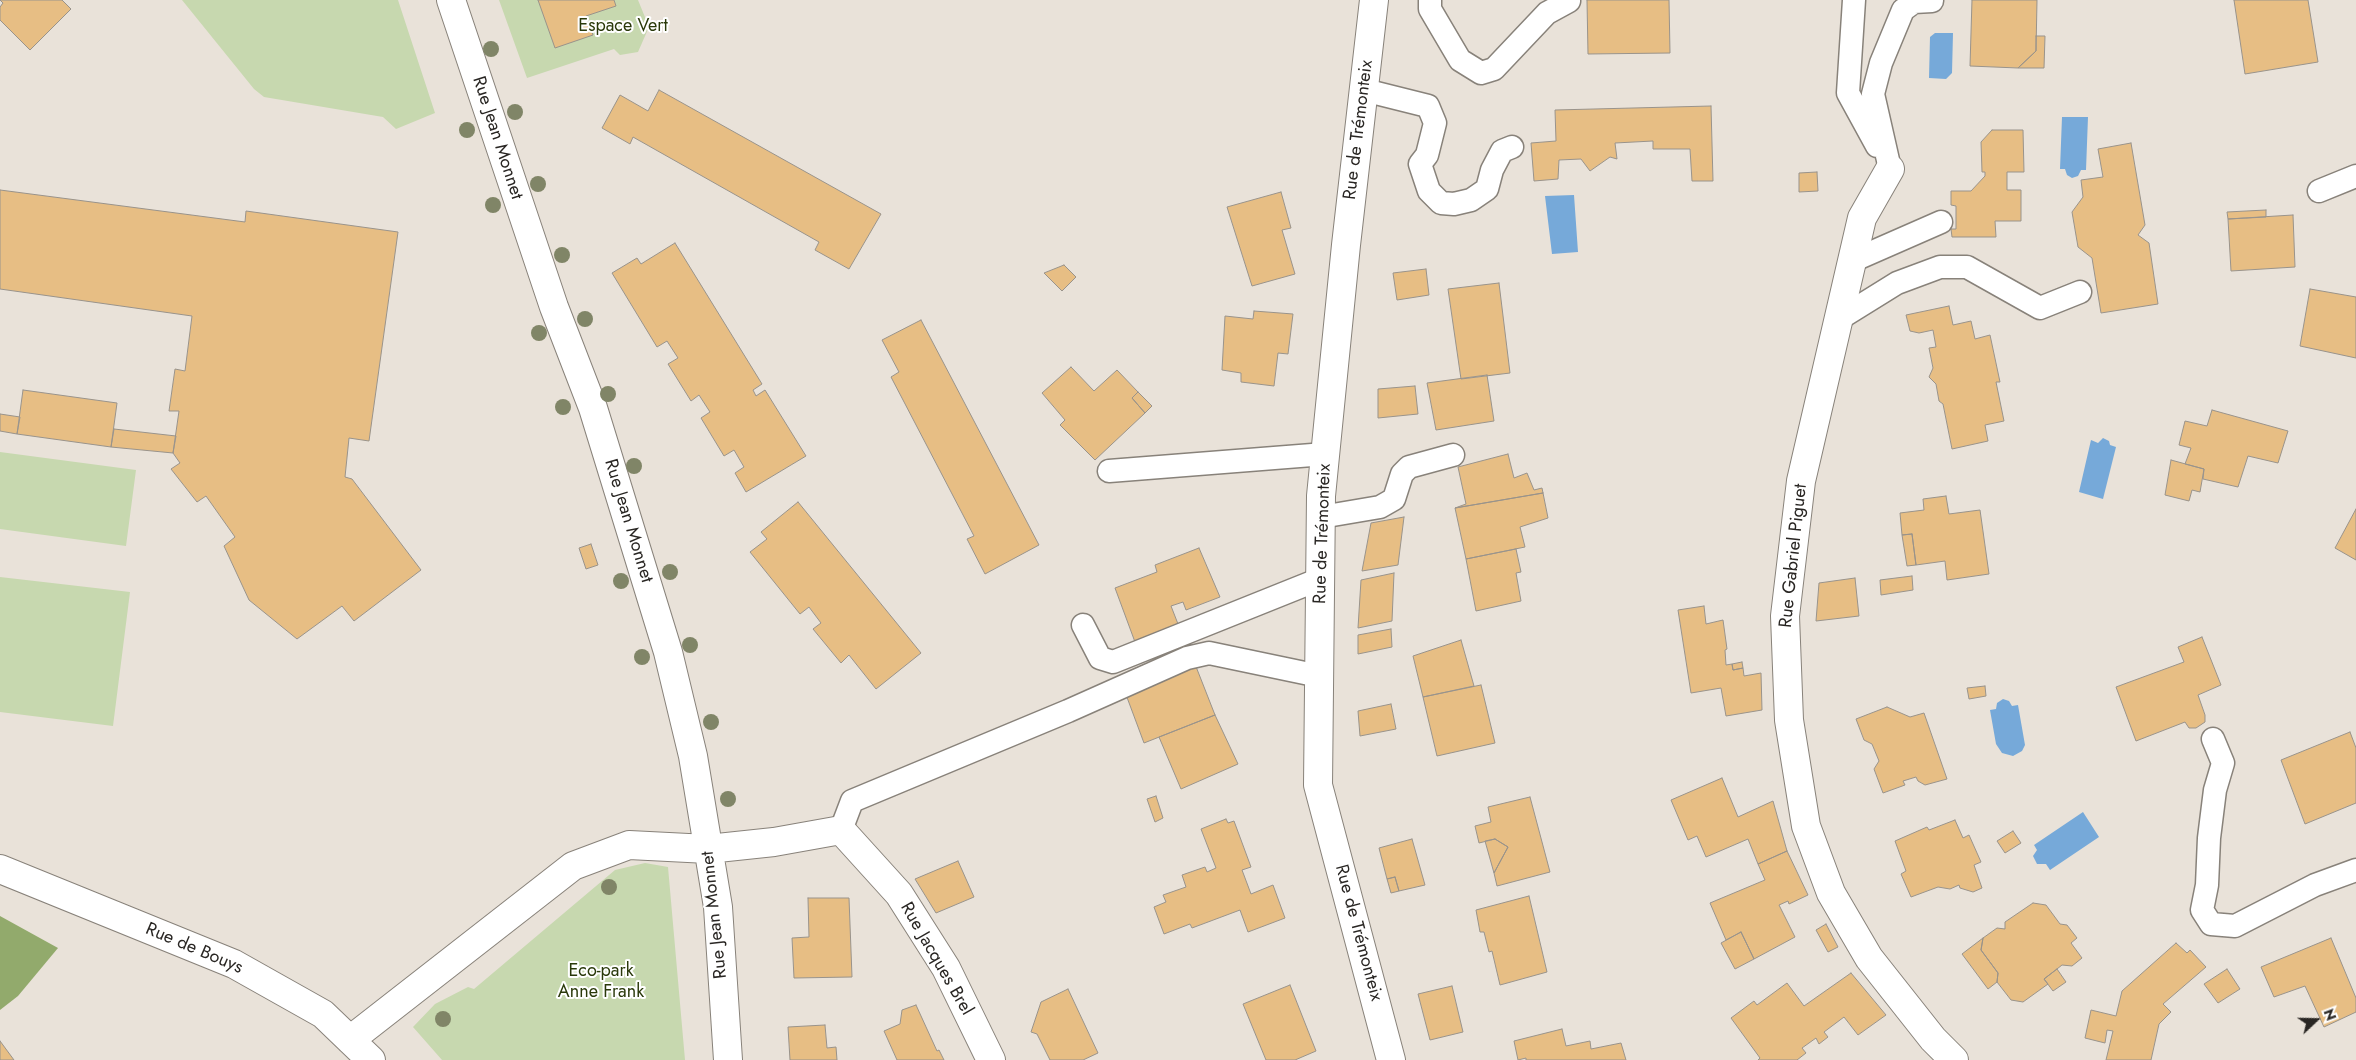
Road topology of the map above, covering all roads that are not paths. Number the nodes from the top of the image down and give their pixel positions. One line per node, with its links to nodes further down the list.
1 (451, 0): 25 (street, Rue Jean Monnet)
2 (1374, 0): 7 (street, Rue de Trémonteix)
3 (1430, 0): 5 (lane)
4 (1854, 0): 9 (lane)
5 (1569, 1)
6 (1932, 1): 9 (lane)
7 (1364, 90): 8 (lane); 16 (street, Rue de Trémonteix)
8 (1512, 147)
9 (1890, 169): 13 (street, Rue Gabriel Piguet)
10 (2356, 176): 11 (lane)
11 (2319, 191)
12 (1941, 222): 13 (lane)
13 (1852, 261): 15 (street, Rue Gabriel Piguet)
14 (2080, 292): 15 (lane)
15 (1839, 319): 33 (street, Rue Gabriel Piguet)
16 (1325, 454): 18 (lane); 19 (street, Rue de Trémonteix)
17 (1453, 455): 19 (lane)
18 (1109, 471)
19 (1321, 517): 20 (street, Rue de Trémonteix)
20 (1320, 579): 21 (lane); 22 (street, Rue de Trémonteix)
21 (1084, 625)
22 (1319, 676): 24 (lane); 32 (street, Rue de Trémonteix)
23 (2213, 739): 27 (lane)
24 (841, 830): 25 (street); 31 (street, Rue Jacques Brel)
25 (708, 849): 28 (street); 30 (street, Rue Jean Monnet)
26 (0, 869): 28 (street, Rue de Bouys)
27 (2356, 870)
28 (350, 1040): 29 (street, Rue de Bouys)
29 (371, 1060)
30 (728, 1060)
31 (991, 1060)
32 (1391, 1060)
33 (1954, 1060)

